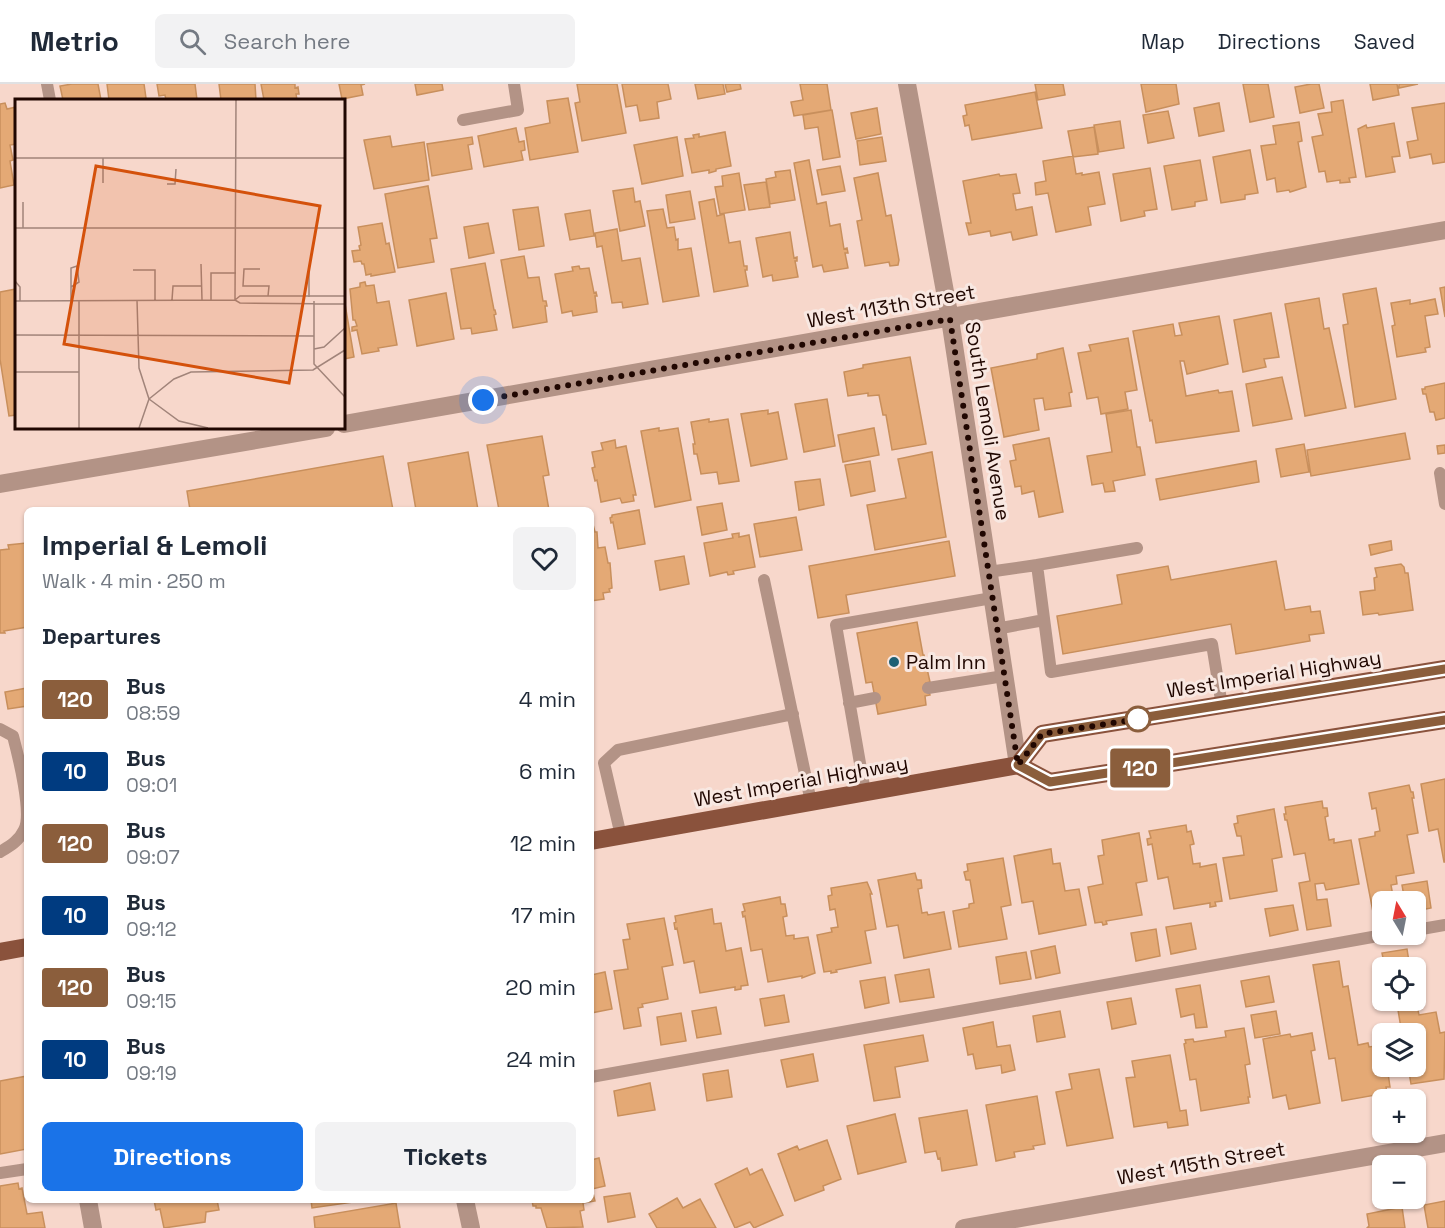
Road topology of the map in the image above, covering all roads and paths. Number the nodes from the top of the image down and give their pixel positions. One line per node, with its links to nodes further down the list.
1 (47, 84): 4 (lane)
2 (514, 84): 5 (lane)
3 (908, 84): 7 (street, South Lemoli Avenue)
4 (50, 99)
5 (463, 120)
6 (1445, 230): 7 (street, West 113th Street)
7 (950, 319): 8 (street, West 113th Street); 15 (street, South Lemoli Avenue)
8 (345, 424)
9 (320, 429): 11 (street)
10 (1440, 473): 12 (lane)
11 (0, 484)
12 (1445, 504)
13 (1137, 548): 14 (lane)
14 (1037, 565): 15 (lane); 18 (lane)
15 (988, 572): 17 (street, South Lemoli Avenue)
16 (764, 580): 26 (lane)
17 (992, 598): 19 (street, South Lemoli Avenue); 24 (lane)
18 (1044, 620): 19 (lane); 25 (lane)
19 (996, 629): 21 (street, South Lemoli Avenue)
20 (1445, 669): 25 (main road, West Imperial Highway)
21 (1004, 676): 22 (lane); 29 (street, South Lemoli Avenue)
22 (928, 688)
23 (875, 698): 24 (lane)
24 (849, 703): 31 (lane)
25 (1222, 706): 29 (main road, West Imperial Highway)
26 (793, 714): 32 (lane); 34 (lane)
27 (1445, 720): 29 (main road)
28 (0, 729): 30 (lane)
29 (1018, 765): 31 (main road, West Imperial Highway)
30 (24, 790)
31 (865, 792): 32 (main road, West Imperial Highway)
32 (811, 802): 34 (main road, West Imperial Highway)
33 (24, 831): 36 (lane)
34 (621, 836): 35 (main road, West Imperial Highway)
35 (594, 840)
36 (0, 852)
37 (1445, 924): 38 (lane)
38 (1426, 928)
39 (1372, 937): 42 (lane)
40 (24, 948): 41 (main road)
41 (0, 952)
42 (594, 1076)
43 (1445, 1143): 50 (street, West 115th Street)
44 (24, 1169): 45 (lane)
45 (0, 1173)
46 (89, 1203): 48 (street)
47 (466, 1203): 49 (street)
48 (93, 1228)
49 (471, 1228)
50 (964, 1228)

